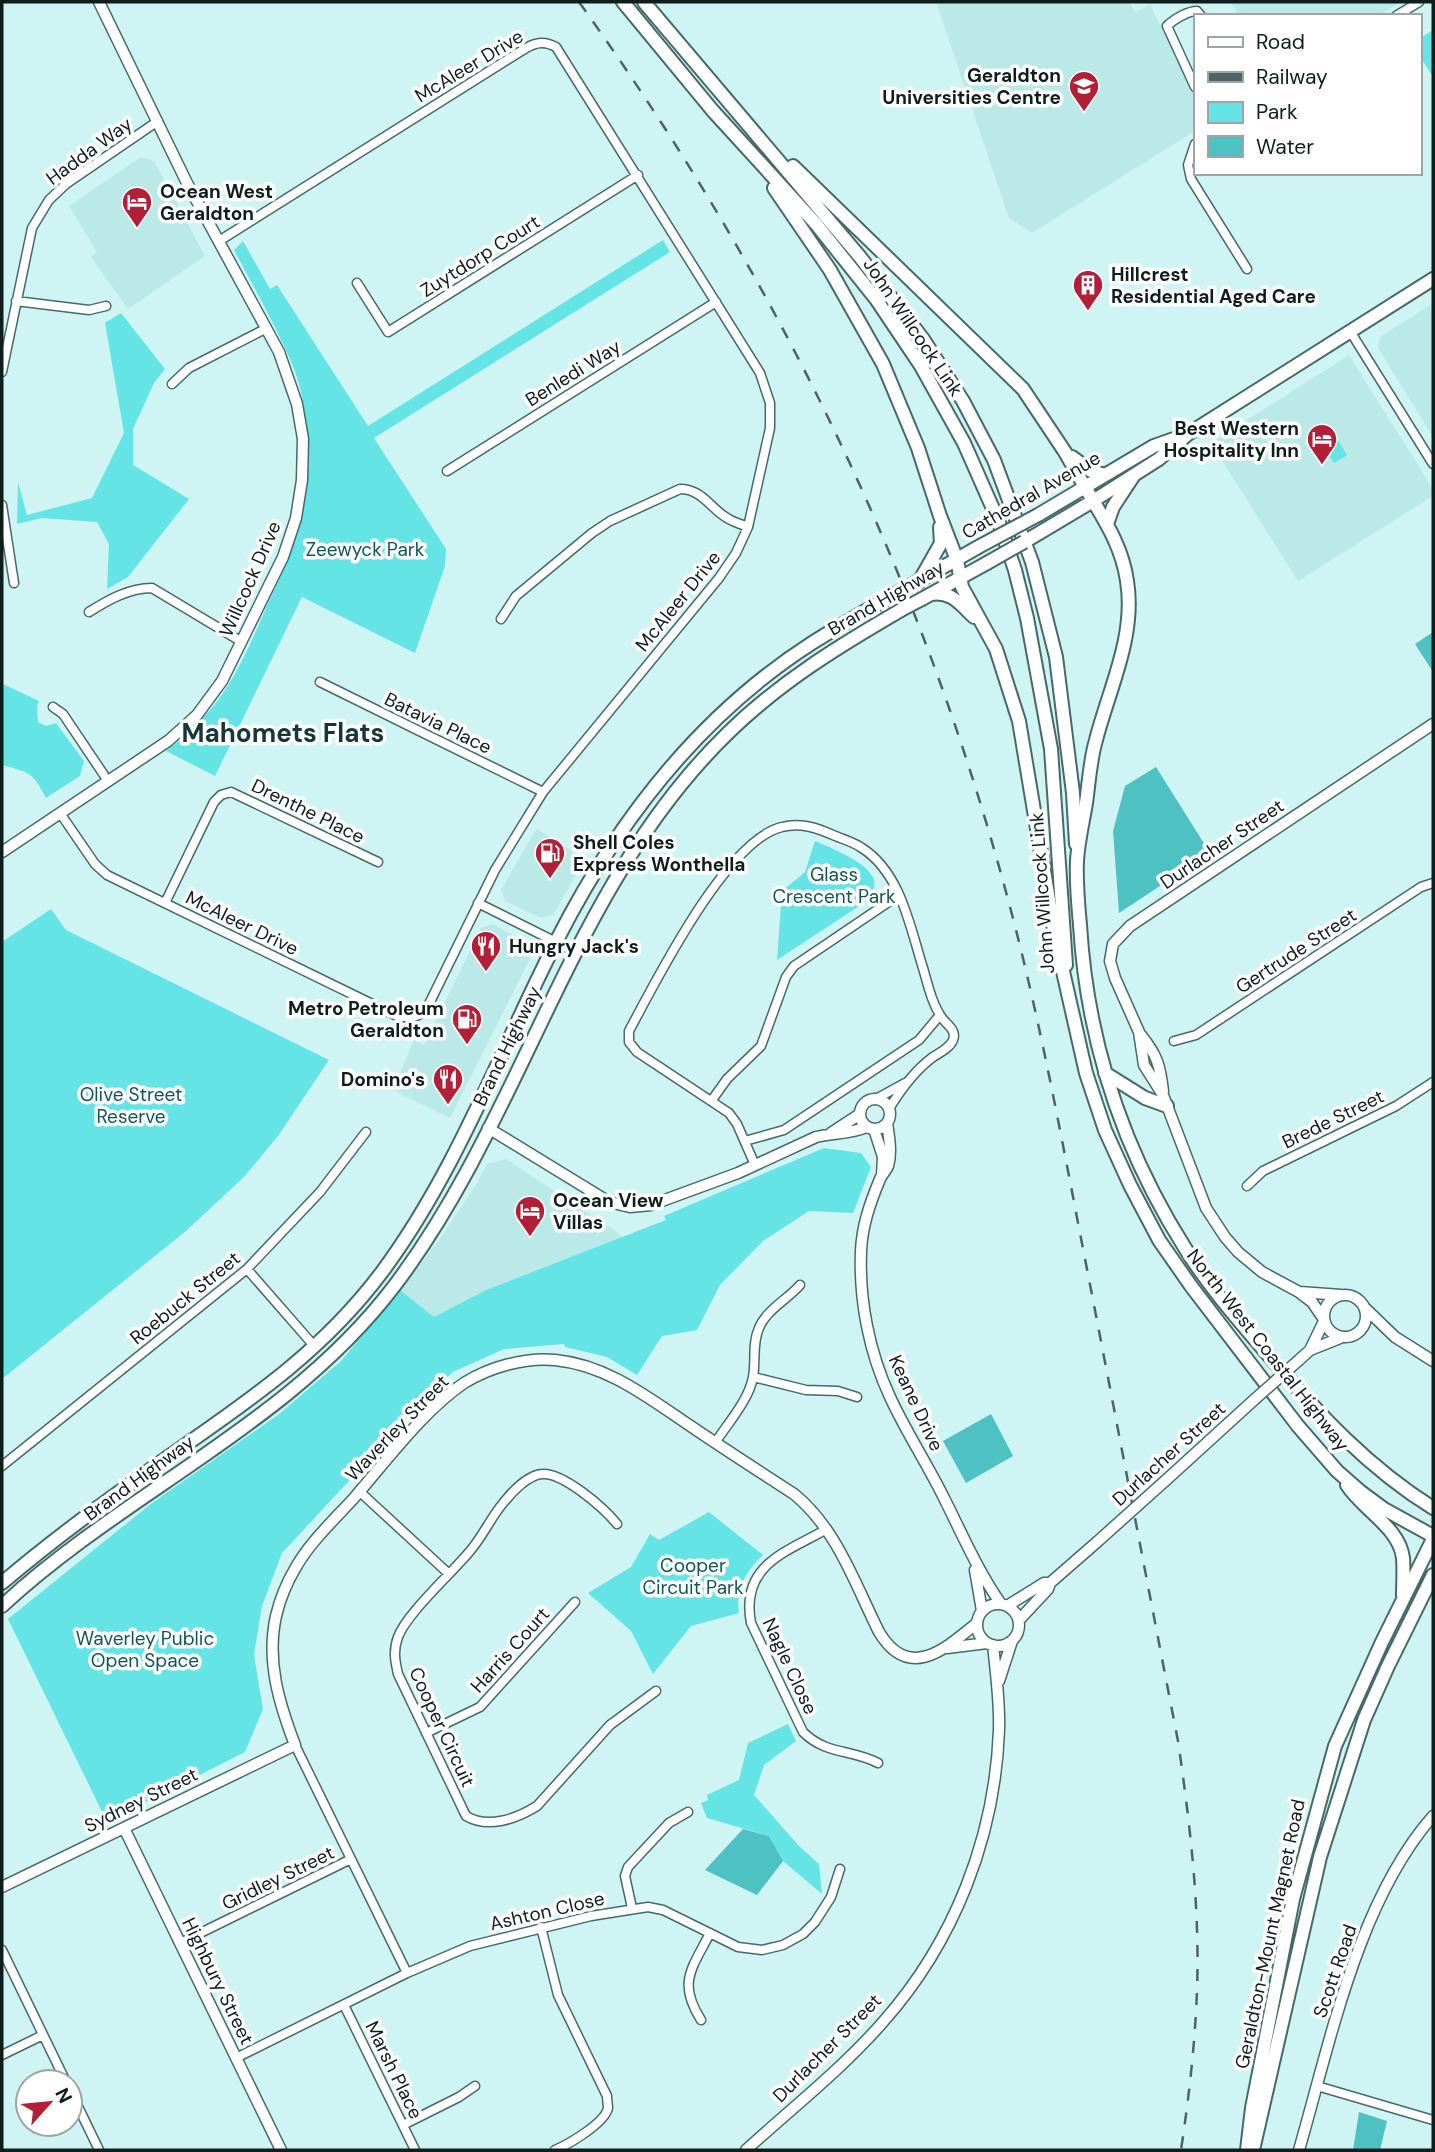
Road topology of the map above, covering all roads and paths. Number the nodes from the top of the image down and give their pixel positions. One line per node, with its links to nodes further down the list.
1 (99, 2): 10 (street, Willcock Drive)
2 (623, 2): 9 (main road, John Willcock Link)
3 (643, 2): 7 (main road, John Willcock Link)
4 (1419, 2): 6 (street)
5 (1200, 14): 8 (street)
6 (1399, 14)
7 (699, 66): 25 (main road); 54 (main road, John Willcock Link)
8 (1194, 85)
9 (713, 111): 33 (main road); 61 (main road, John Willcock Link)
10 (158, 121): 13 (street, Willcock Drive); 17 (street, Hadda Way)
11 (1194, 147): 14 (street)
12 (638, 175): 13 (street, McAleer Drive); 16 (street, Zuytdorp Court); 18 (street, McAleer Drive)
13 (219, 241): 20 (street, Willcock Drive)
14 (1247, 269)
15 (1433, 279): 21 (main road, Cathedral Avenue)
16 (357, 283)
17 (16, 301): 19 (street); 22 (street, Hadda Way)
18 (716, 302): 27 (street, Benledi Way); 35 (street, McAleer Drive)
19 (106, 306)
20 (267, 328): 23 (street); 45 (street, Willcock Drive)
21 (1350, 331): 24 (main road, Cathedral Avenue); 26 (street)
22 (2, 372)
23 (172, 384)
24 (1188, 434): 28 (main road, Cathedral Avenue); 29 (main road, Cathedral Avenue)
25 (1065, 452): 28 (main road); 30 (main road)
26 (1433, 464)
27 (447, 471)
28 (1105, 475): 30 (main road, Cathedral Avenue)
29 (1134, 475): 31 (main road, Cathedral Avenue); 34 (main road)
30 (1085, 487): 31 (main road); 36 (main road, Cathedral Avenue, bridge)
31 (1093, 501): 34 (main road); 37 (main road, Brand Highway, bridge)
32 (2, 505): 39 (street)
33 (940, 516): 36 (main road); 38 (main road)
34 (1107, 524): 54 (main road)
35 (748, 527): 43 (street); 50 (street, McAleer Drive)
36 (957, 560): 37 (main road); 38 (main road, Cathedral Avenue)
37 (959, 579): 41 (main road, Brand Highway); 44 (main road)
38 (917, 582): 40 (main road, Cathedral Avenue, bridge)
39 (14, 583)
40 (895, 594): 59 (main road, Brand Highway)
41 (926, 596): 44 (main road); 60 (main road, Brand Highway, bridge)
42 (89, 612): 45 (street)
43 (501, 620)
44 (981, 624): 61 (main road)
45 (242, 642): 49 (street, Willcock Drive)
46 (320, 682): 50 (street, Batavia Place)
47 (53, 707): 49 (street)
48 (1433, 724): 69 (street, Durlacher Street)
49 (108, 781): 51 (street, Willcock Drive)
50 (543, 792): 58 (street, McAleer Drive)
51 (60, 813): 52 (street, Willcock Drive); 57 (street, McAleer Drive)
52 (2, 852)
53 (378, 862): 57 (street, Drenthe Place)
54 (1077, 862): 64 (main road, North West Coastal Highway)
55 (1433, 883): 63 (street, Gertrude Street)
56 (899, 895): 62 (street); 67 (street); 67 (street)
57 (165, 903): 58 (street, McAleer Drive)
58 (478, 903): 59 (street)
59 (556, 941): 60 (street); 72 (main road, Brand Highway)
60 (576, 952): 74 (main road, Brand Highway)
61 (1068, 989): 96 (main road, North West Coastal Highway)
62 (940, 1015): 66 (street); 78 (street)
63 (1174, 1041)
64 (1104, 1073): 69 (main road); 98 (main road, North West Coastal Highway)
65 (1433, 1082): 81 (street, Brede Street)
66 (905, 1083): 68 (street); 70 (street)
67 (712, 1100): 78 (street)
68 (874, 1100): 70 (street); 71 (street)
69 (1165, 1100): 84 (street, Durlacher Street)
70 (889, 1109): 73 (street)
71 (860, 1114): 75 (street); 77 (street)
72 (471, 1118): 74 (street); 89 (main road, Brand Highway)
73 (887, 1123): 75 (street); 80 (street, Keane Drive)
74 (488, 1128): 79 (street); 107 (main road, Brand Highway)
75 (870, 1128): 77 (street); 80 (street, Keane Drive)
76 (366, 1132): 82 (street, Roebuck Street)
77 (831, 1134): 79 (street)
78 (745, 1141): 79 (street)
79 (755, 1165)
80 (882, 1175): 102 (street, Keane Drive)
81 (1247, 1186)
82 (247, 1269): 89 (street); 95 (street, Roebuck Street)
83 (800, 1285): 92 (street)
84 (1299, 1292): 85 (street, Durlacher Street); 87 (street, Durlacher Street)
85 (1344, 1295): 86 (street); 87 (street)
86 (1364, 1306): 88 (street); 91 (street)
87 (1324, 1320): 88 (street); 90 (street, Durlacher Street)
88 (1340, 1338): 90 (street, Durlacher Street)
89 (315, 1347): 104 (main road, Brand Highway)
90 (1310, 1350): 106 (street, Durlacher Street, bridge)
91 (1433, 1361)
92 (753, 1377): 93 (street); 94 (street)
93 (857, 1397)
94 (715, 1443): 97 (street, Waverley Street); 100 (street, Waverley Street)
95 (2, 1466)
96 (1337, 1471): 101 (main road, North West Coastal Highway); 108 (main road)
97 (359, 1491): 103 (street); 121 (street, Waverley Street)
98 (1433, 1507)
99 (617, 1524): 103 (street, Cooper Circuit)
100 (827, 1529): 117 (street, Waverley Street); 122 (street, Nagle Close)
101 (1433, 1537): 108 (main road, Geraldton-Mount Magnet Road)
102 (971, 1556): 110 (street, Keane Drive); 112 (street, Keane Drive)
103 (449, 1574): 120 (street, Cooper Circuit)
104 (3, 1579): 107 (street)
105 (1431, 1581): 152 (main road, Geraldton-Mount Magnet Road)
106 (1050, 1583): 110 (street, Durlacher Street); 113 (street, Durlacher Street)
107 (13, 1596): 111 (main road, Brand Highway)
108 (1403, 1600): 151 (main road, Geraldton-Mount Magnet Road)
109 (575, 1602): 120 (street, Harris Court)
110 (1004, 1605): 112 (street); 113 (street)
111 (2, 1606)
112 (982, 1611): 114 (street)
113 (1019, 1620): 115 (street)
114 (977, 1623): 116 (street); 117 (street, Waverley Street)
115 (1012, 1641): 116 (street); 118 (street, Durlacher Street)
116 (990, 1644): 117 (street, Waverley Street); 118 (street, Durlacher Street)
117 (946, 1648)
118 (998, 1685): 150 (street, Durlacher Street)
119 (656, 1691): 120 (street, Cooper Circuit)
120 (426, 1733)
121 (295, 1745): 125 (street, Sydney Street); 126 (street, Waverley Street)
122 (878, 1763)
123 (688, 1812): 129 (street)
124 (1433, 1816): 141 (street, Scott Road)
125 (124, 1828): 128 (street, Sydney Street); 132 (street, Highbury Street)
126 (351, 1859): 132 (street, Gridley Street); 134 (street, Waverley Street)
127 (840, 1869): 131 (street, Ashton Close)
128 (2, 1887)
129 (632, 1909): 130 (street, Ashton Close); 131 (street, Ashton Close)
130 (541, 1927): 134 (street, Ashton Close); 149 (street)
131 (710, 1933): 136 (street)
132 (180, 1943): 139 (street, Highbury Street)
133 (2, 1950): 137 (street)
134 (407, 1973): 135 (street, Ashton Close)
135 (344, 2005): 139 (street, Ashton Close); 145 (street, Marsh Place)
136 (701, 2020)
137 (43, 2035): 138 (street); 140 (street)
138 (2, 2055)
139 (236, 2057): 147 (street, Highbury Street)
140 (59, 2068)
141 (1317, 2086): 144 (street); 153 (street, Scott Road)
142 (475, 2087): 145 (street)
143 (84, 2119): 146 (street)
144 (1433, 2120)
145 (403, 2125): 148 (street, Marsh Place)
146 (99, 2150)
147 (281, 2150)
148 (415, 2150)
149 (555, 2150)
150 (746, 2150)
151 (1247, 2150)
152 (1253, 2150)
153 (1299, 2150)

